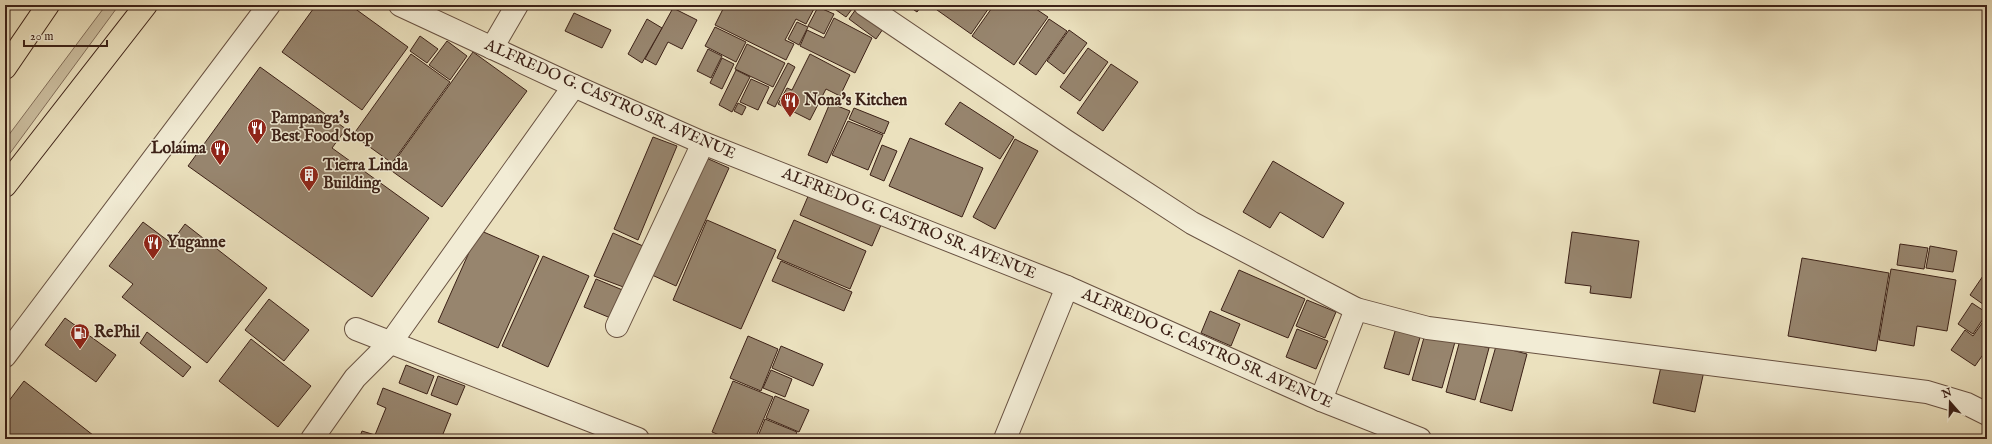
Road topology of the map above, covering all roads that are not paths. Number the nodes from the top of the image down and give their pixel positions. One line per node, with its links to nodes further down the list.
1 (48, 5): 8 (highway)
2 (146, 5): 11 (highway)
3 (269, 5): 17 (street)
4 (400, 5): 7 (street, ALFREDO G. CASTRO SR. AVENUE)
5 (517, 5): 7 (street)
6 (865, 5): 13 (street)
7 (492, 48): 9 (street, ALFREDO G. CASTRO SR. AVENUE)
8 (8, 58)
9 (574, 86): 10 (street, ALFREDO G. CASTRO SR. AVENUE); 16 (street)
10 (703, 143): 12 (street, ALFREDO G. CASTRO SR. AVENUE); 14 (street)
11 (5, 186)
12 (1067, 287): 18 (street, ALFREDO G. CASTRO SR. AVENUE); 22 (street)
13 (1356, 309): 18 (street); 19 (street)
14 (617, 326)
15 (356, 329): 16 (street)
16 (391, 342): 20 (street); 21 (street)
17 (5, 356)
18 (1321, 400): 23 (street, ALFREDO G. CASTRO SR. AVENUE)
19 (1987, 414)
20 (312, 439)
21 (638, 439)
22 (1005, 439)
23 (1420, 439)

